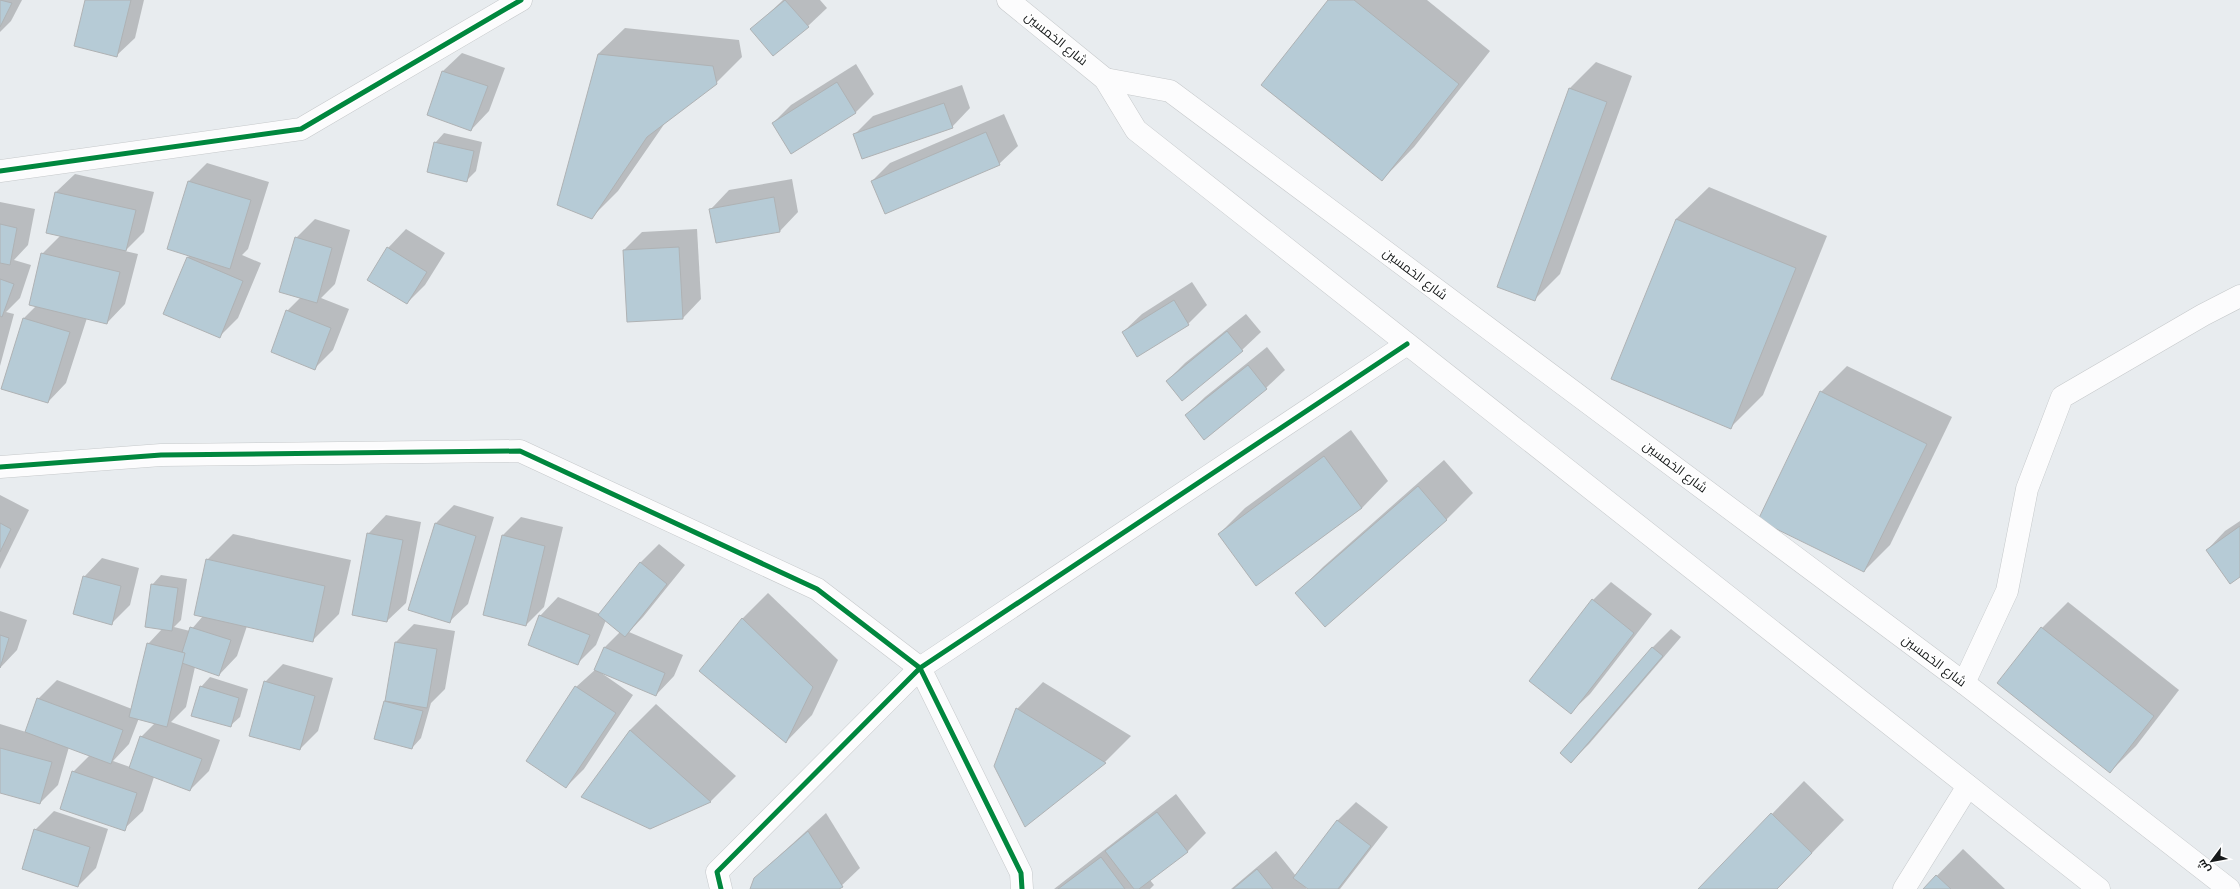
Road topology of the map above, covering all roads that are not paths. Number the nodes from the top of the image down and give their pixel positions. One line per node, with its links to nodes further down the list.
1 (521, 0): 4 (street)
2 (1008, 0): 3 (street, شارع الخمسين)
3 (1105, 79): 6 (street, شارع الخمسين); 9 (street, شارع الخمسين)
4 (0, 171)
5 (2240, 296): 9 (street)
6 (1406, 344): 8 (street); 10 (street, شارع الخمسين)
7 (0, 467): 8 (street)
8 (920, 668): 11 (street); 12 (street)
9 (1964, 683): 15 (street, شارع الخمسين)
10 (1968, 786): 13 (street); 14 (street, شارع الخمسين)
11 (721, 889)
12 (1022, 889)
13 (1904, 889)
14 (2099, 889)
15 (2229, 889)

